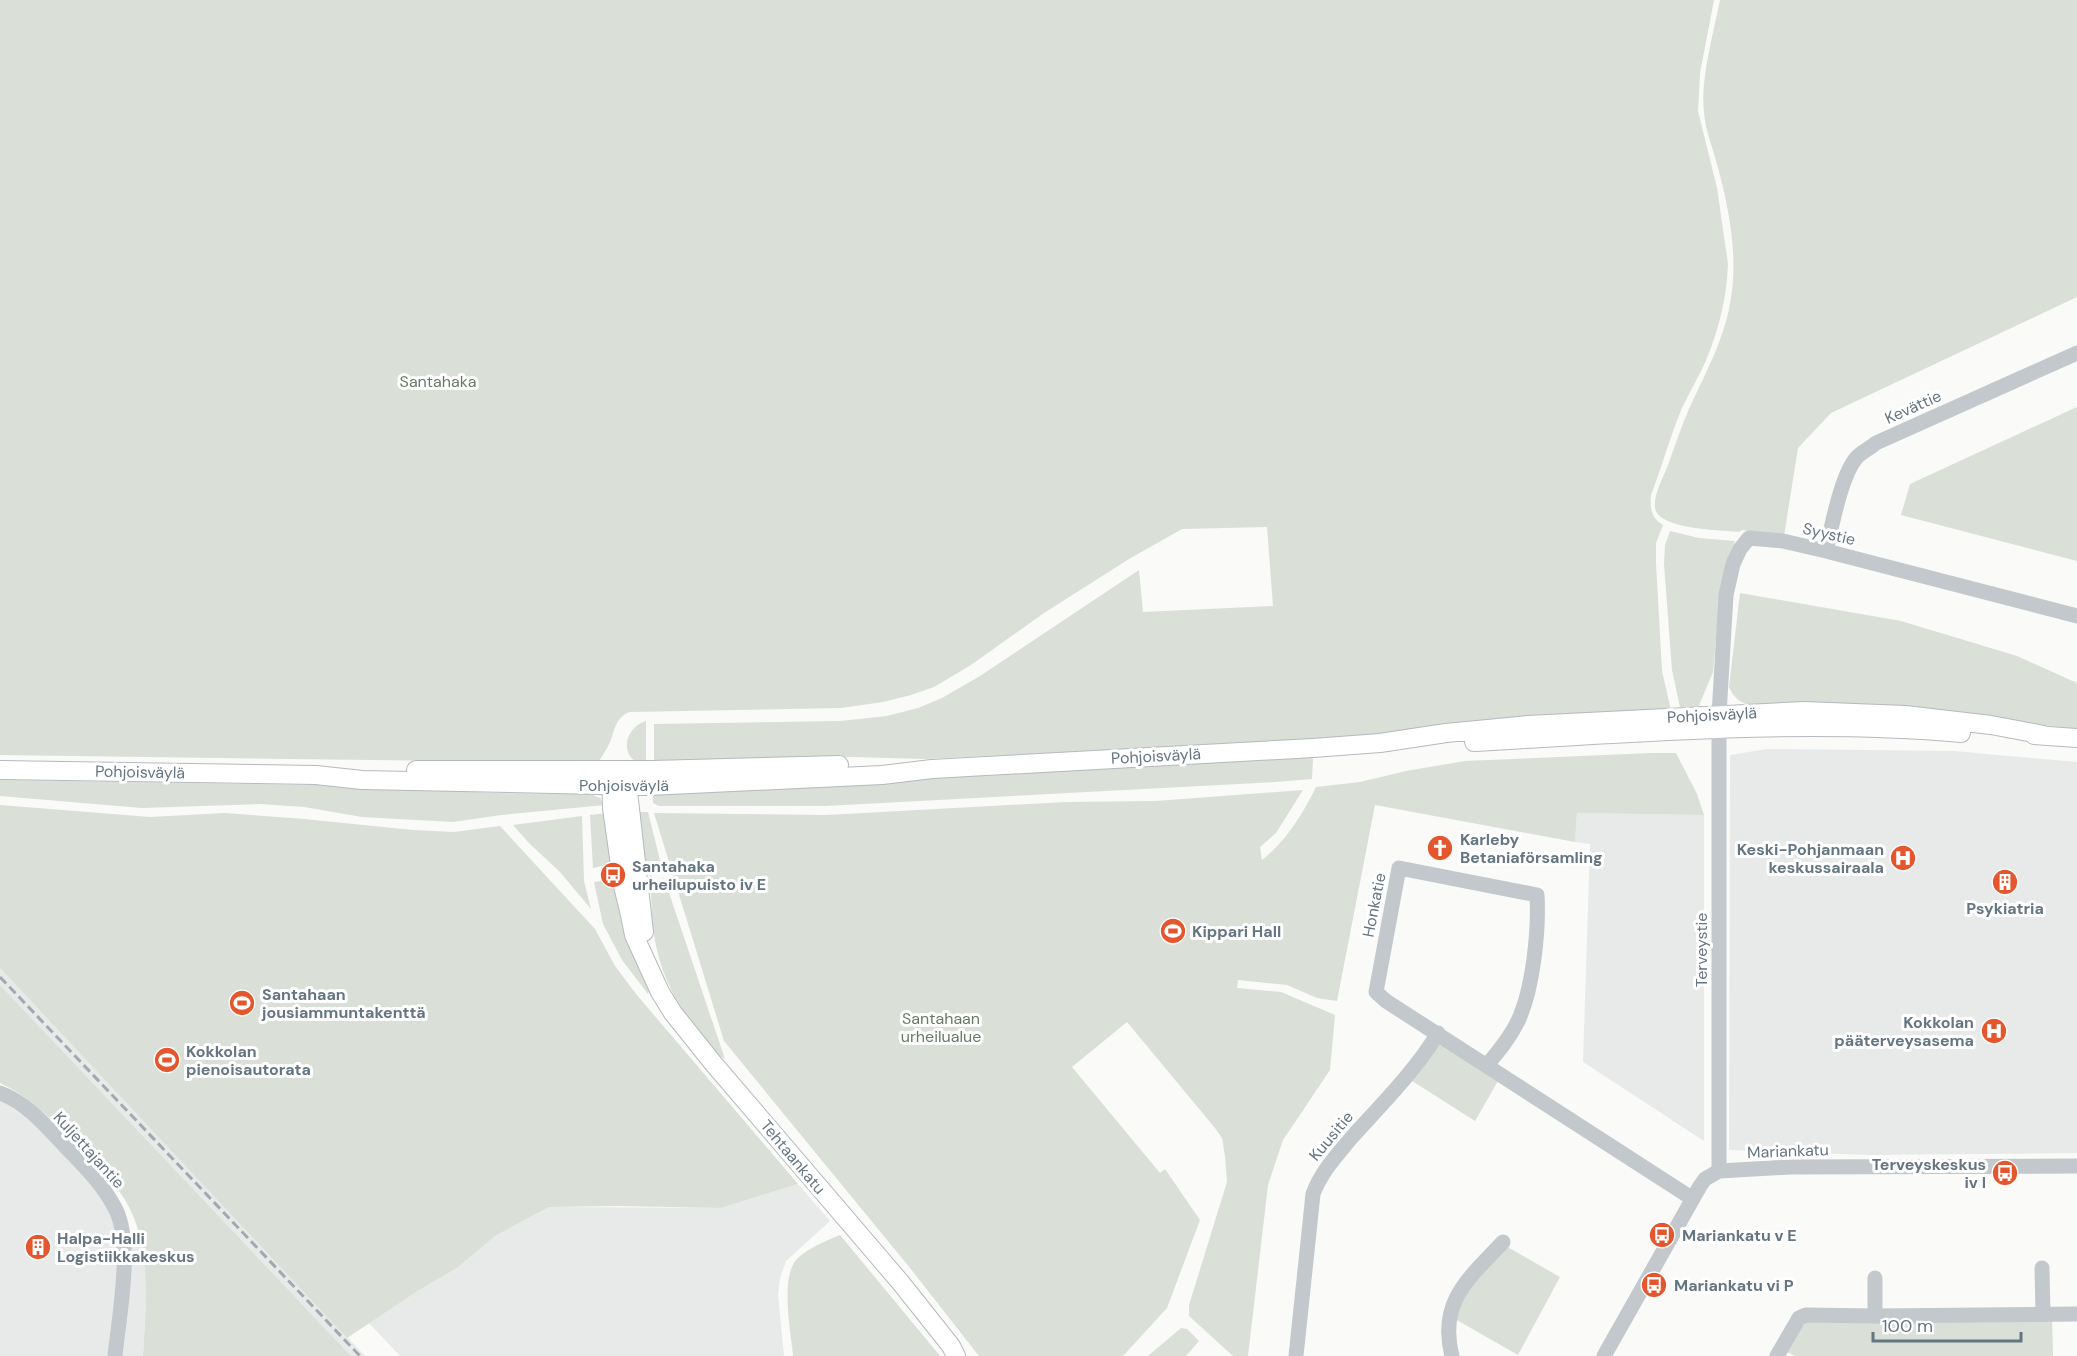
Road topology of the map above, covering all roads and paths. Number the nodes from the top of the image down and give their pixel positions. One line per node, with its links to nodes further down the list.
1 (2077, 353): 2 (street, Kevättie)
2 (1826, 551): 3 (street, Syystie); 4 (street, Syystie)
3 (2077, 616)
4 (1719, 722): 5 (main road, Pohjoisväylä); 7 (main road, Pohjoisväylä); 12 (street, Terveystie)
5 (2077, 738)
6 (0, 770): 7 (main road, Pohjoisväylä)
7 (619, 778): 20 (main road, Tehtaankatu)
8 (1438, 1033): 9 (street, Honkatie); 9 (street, Honkatie); 23 (street, Kuusitie)
9 (1487, 1065): 13 (street, Honkatie)
10 (0, 1093): 22 (street, Kuljettajantie)
11 (2077, 1166): 12 (street, Mariankatu)
12 (1719, 1171): 13 (street)
13 (1693, 1199): 25 (street)
14 (1503, 1242): 24 (street)
15 (2042, 1268): 17 (street)
16 (1875, 1278): 19 (street)
17 (2043, 1314): 18 (street); 19 (street)
18 (2077, 1314)
19 (1875, 1316): 21 (street)
20 (957, 1353)
21 (1779, 1355)
22 (115, 1356)
23 (1296, 1356)
24 (1452, 1356)
25 (1604, 1356)

